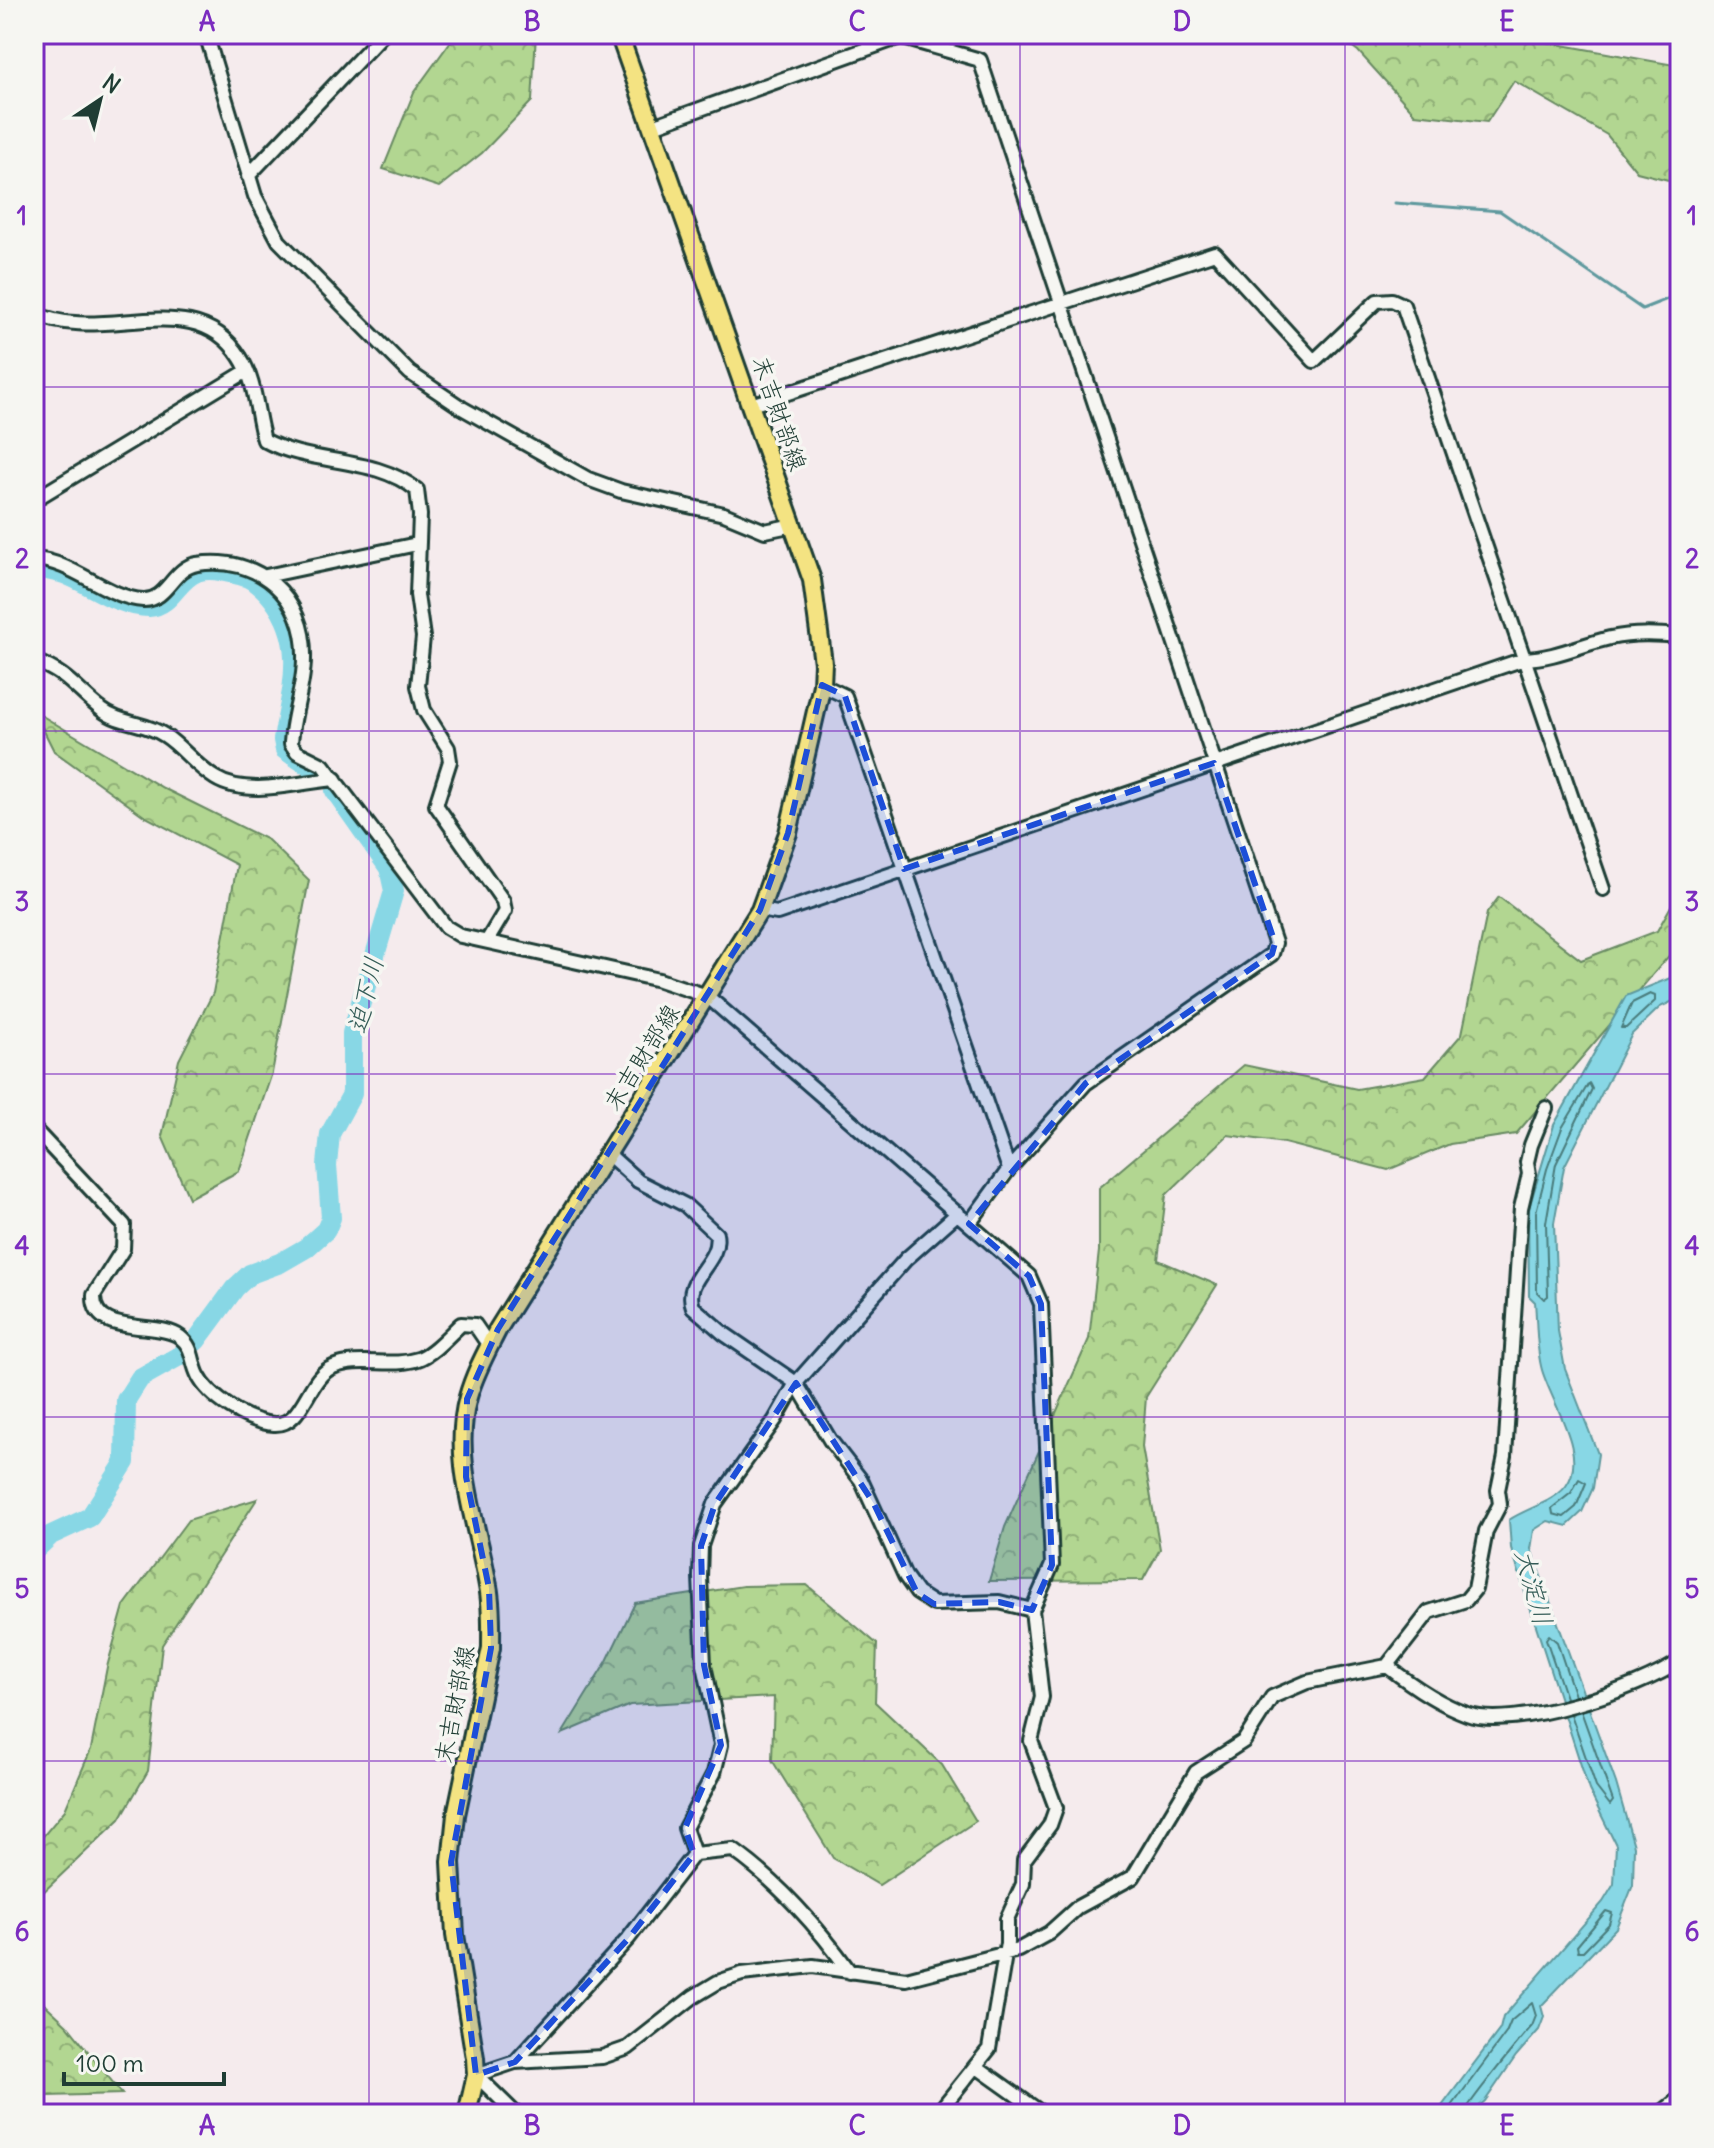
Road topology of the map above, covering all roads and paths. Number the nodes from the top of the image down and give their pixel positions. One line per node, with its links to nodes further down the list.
1 (206, 34): 6 (street)
2 (383, 34): 6 (street)
3 (619, 34): 5 (main road, 末吉財部線)
4 (900, 35): 5 (street); 7 (street)
5 (653, 126): 10 (main road, 末吉財部線)
6 (248, 176): 12 (street)
7 (1060, 302): 10 (street); 17 (street); 20 (street)
8 (34, 313): 9 (street)
9 (247, 371): 11 (street); 13 (street)
10 (751, 405): 12 (main road, 末吉財部線)
11 (34, 500)
12 (794, 525): 19 (main road, 末吉財部線)
13 (417, 544): 15 (street); 25 (street)
14 (34, 559): 15 (street)
15 (266, 576): 21 (street)
16 (1680, 636): 17 (street)
17 (1524, 659): 20 (street); 23 (street)
18 (34, 661): 21 (street)
19 (822, 685): 22 (street); 24 (main road, 末吉財部線)
20 (1214, 763): 22 (street); 30 (street)
21 (335, 779): 25 (street)
22 (904, 869): 24 (street); 30 (street)
23 (1603, 889)
24 (760, 910): 26 (main road, 末吉財部線)
25 (487, 941): 26 (street)
26 (707, 996): 29 (main road, 末吉財部線); 31 (street)
27 (1546, 1108): 37 (street)
28 (34, 1129): 33 (street)
29 (608, 1154): 33 (main road, 末吉財部線); 34 (street)
30 (1009, 1169): 32 (street)
31 (958, 1213): 32 (street); 34 (street)
32 (969, 1224): 35 (street)
33 (490, 1347): 43 (main road, 末吉財部線)
34 (796, 1383): 35 (street); 38 (street)
35 (1032, 1610): 39 (street)
36 (1680, 1661): 37 (street)
37 (1387, 1666): 39 (street)
38 (694, 1854): 40 (street); 41 (street)
39 (1006, 1952): 40 (street); 42 (street)
40 (850, 1972): 41 (street)
41 (515, 2062): 43 (street)
42 (977, 2067): 47 (street); 48 (street)
43 (476, 2075): 45 (main road, 末吉財部線); 46 (street)
44 (1680, 2098): 49 (street)
45 (467, 2114)
46 (516, 2114)
47 (937, 2114)
48 (1043, 2114)
49 (1660, 2114)

